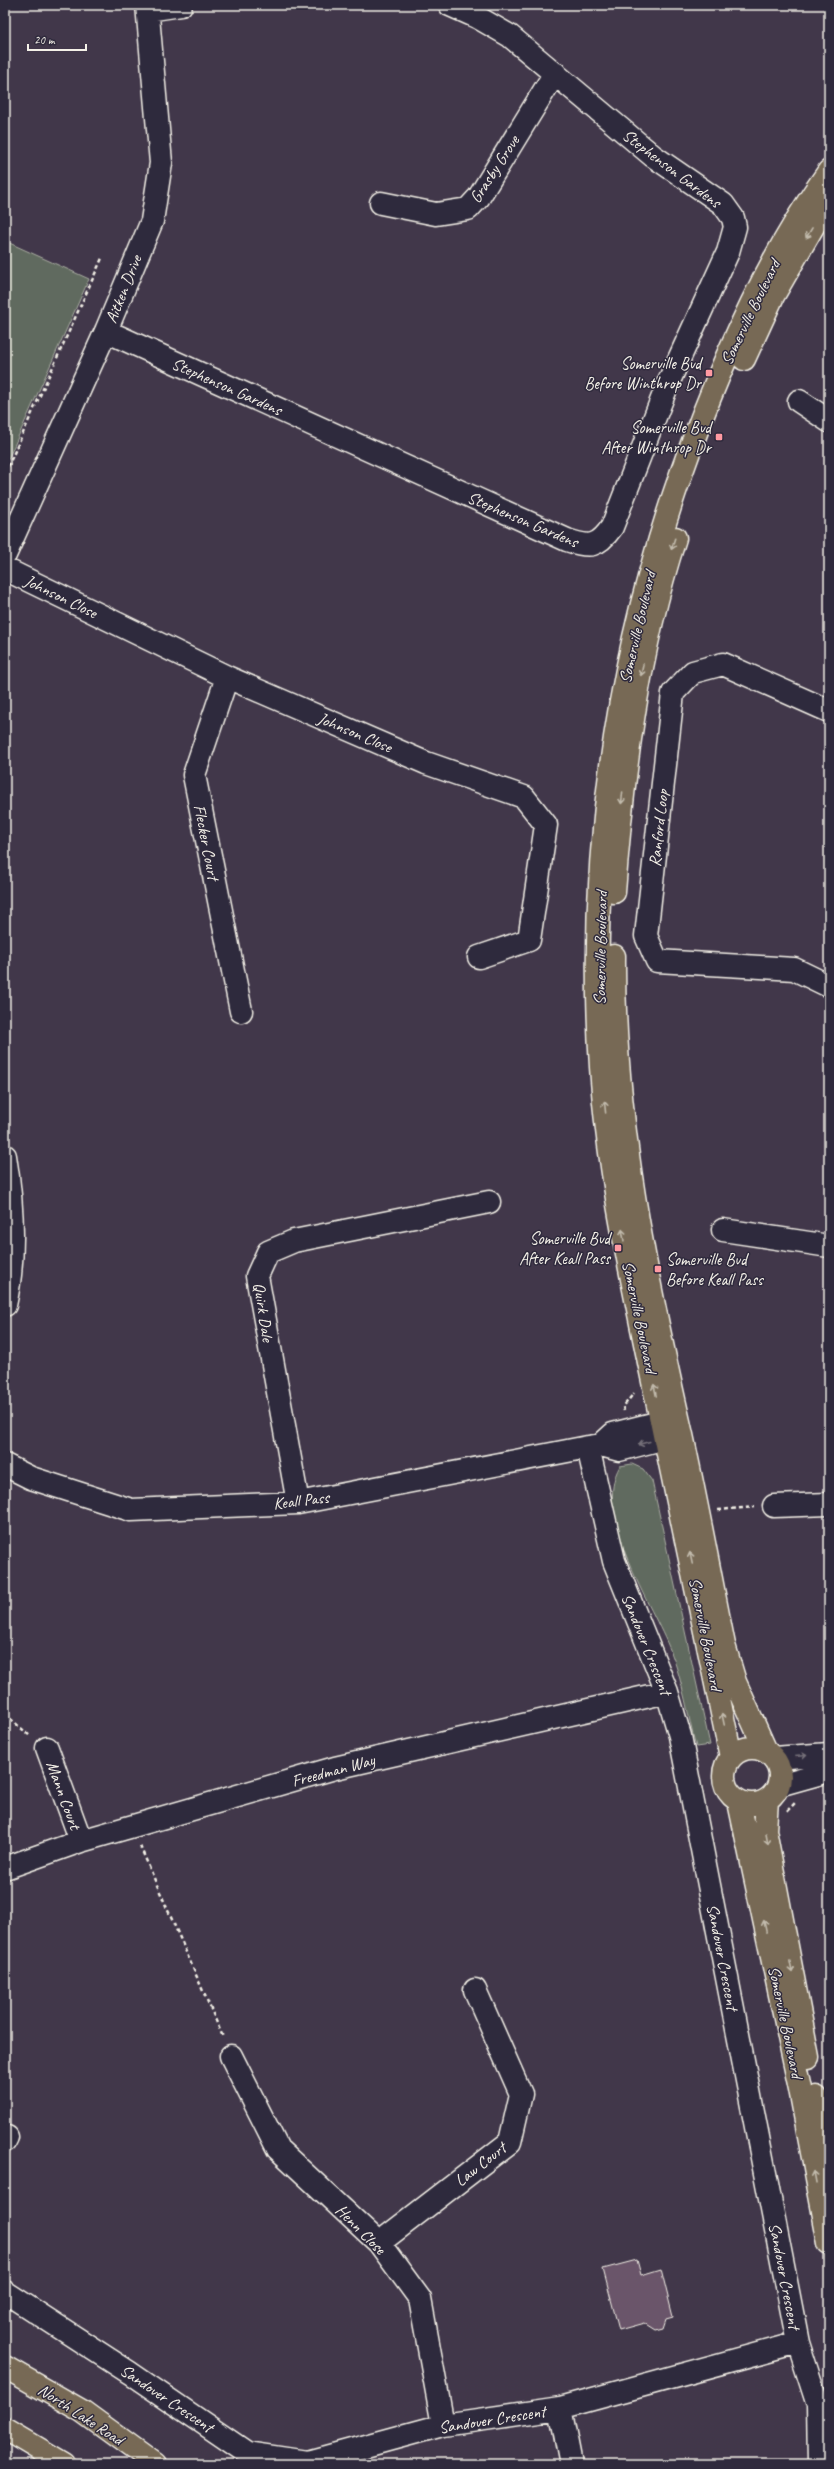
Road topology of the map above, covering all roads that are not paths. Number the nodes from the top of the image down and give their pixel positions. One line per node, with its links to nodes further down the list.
1 (181, 5): 3 (street)
2 (450, 5): 4 (street, Stephenson Gardens)
3 (148, 8): 8 (street, Aitken Drive)
4 (554, 73): 7 (street, Grasby Grove); 8 (street, Stephenson Gardens)
5 (829, 171): 23 (main road, Somerville Boulevard, one-way to 5)
6 (829, 199): 23 (main road, Somerville Boulevard, one-way to 23)
7 (381, 203)
8 (106, 331): 11 (street, Aitken Drive)
9 (799, 401): 10 (street)
10 (829, 421)
11 (5, 555)
12 (5, 568): 13 (street, Johnson Close)
13 (227, 677): 15 (street, Johnson Close); 17 (street, Flecker Court)
14 (829, 711): 16 (street, Ranford Loop)
15 (478, 957)
16 (829, 986)
17 (241, 1011)
18 (5, 1156): 22 (street)
19 (489, 1202): 26 (street, Quirk Dale)
20 (723, 1230): 21 (street)
21 (829, 1246)
22 (5, 1305)
23 (671, 1428): 24 (street, Keall Pass); 31 (main road, Somerville Boulevard); 33 (main road, Somerville Boulevard, one-way to 23)
24 (595, 1446): 26 (street, Keall Pass); 29 (street, Sandover Crescent)
25 (5, 1465): 26 (street, Keall Pass)
26 (298, 1502)
27 (829, 1504): 28 (street)
28 (774, 1506)
29 (667, 1692): 37 (street, Freedman Way); 45 (street, Sandover Crescent)
30 (47, 1748): 37 (street, Mann Court)
31 (770, 1754): 32 (street, one-way to 32); 33 (main road); 35 (main road)
32 (829, 1754)
33 (731, 1757): 36 (main road)
34 (829, 1771): 35 (street)
35 (773, 1793): 36 (main road); 41 (main road, Somerville Boulevard, one-way to 41)
36 (739, 1802): 43 (main road, Somerville Boulevard, one-way to 36)
37 (81, 1841): 38 (street, Freedman Way)
38 (5, 1868)
39 (475, 1990): 42 (street, Law Court)
40 (231, 2056): 42 (street, Henn Close)
41 (829, 2161)
42 (379, 2243): 48 (street, Henn Close)
43 (829, 2243)
44 (5, 2292): 48 (street, Sandover Crescent)
45 (798, 2343): 47 (street, Sandover Crescent); 54 (street)
46 (7, 2370): 52 (main road, North Lake Road)
47 (560, 2408): 48 (street, Sandover Crescent); 53 (street)
48 (443, 2425)
49 (5, 2429): 51 (main road)
50 (5, 2444): 51 (main road)
51 (56, 2458)
52 (155, 2464)
53 (571, 2464)
54 (819, 2464)

